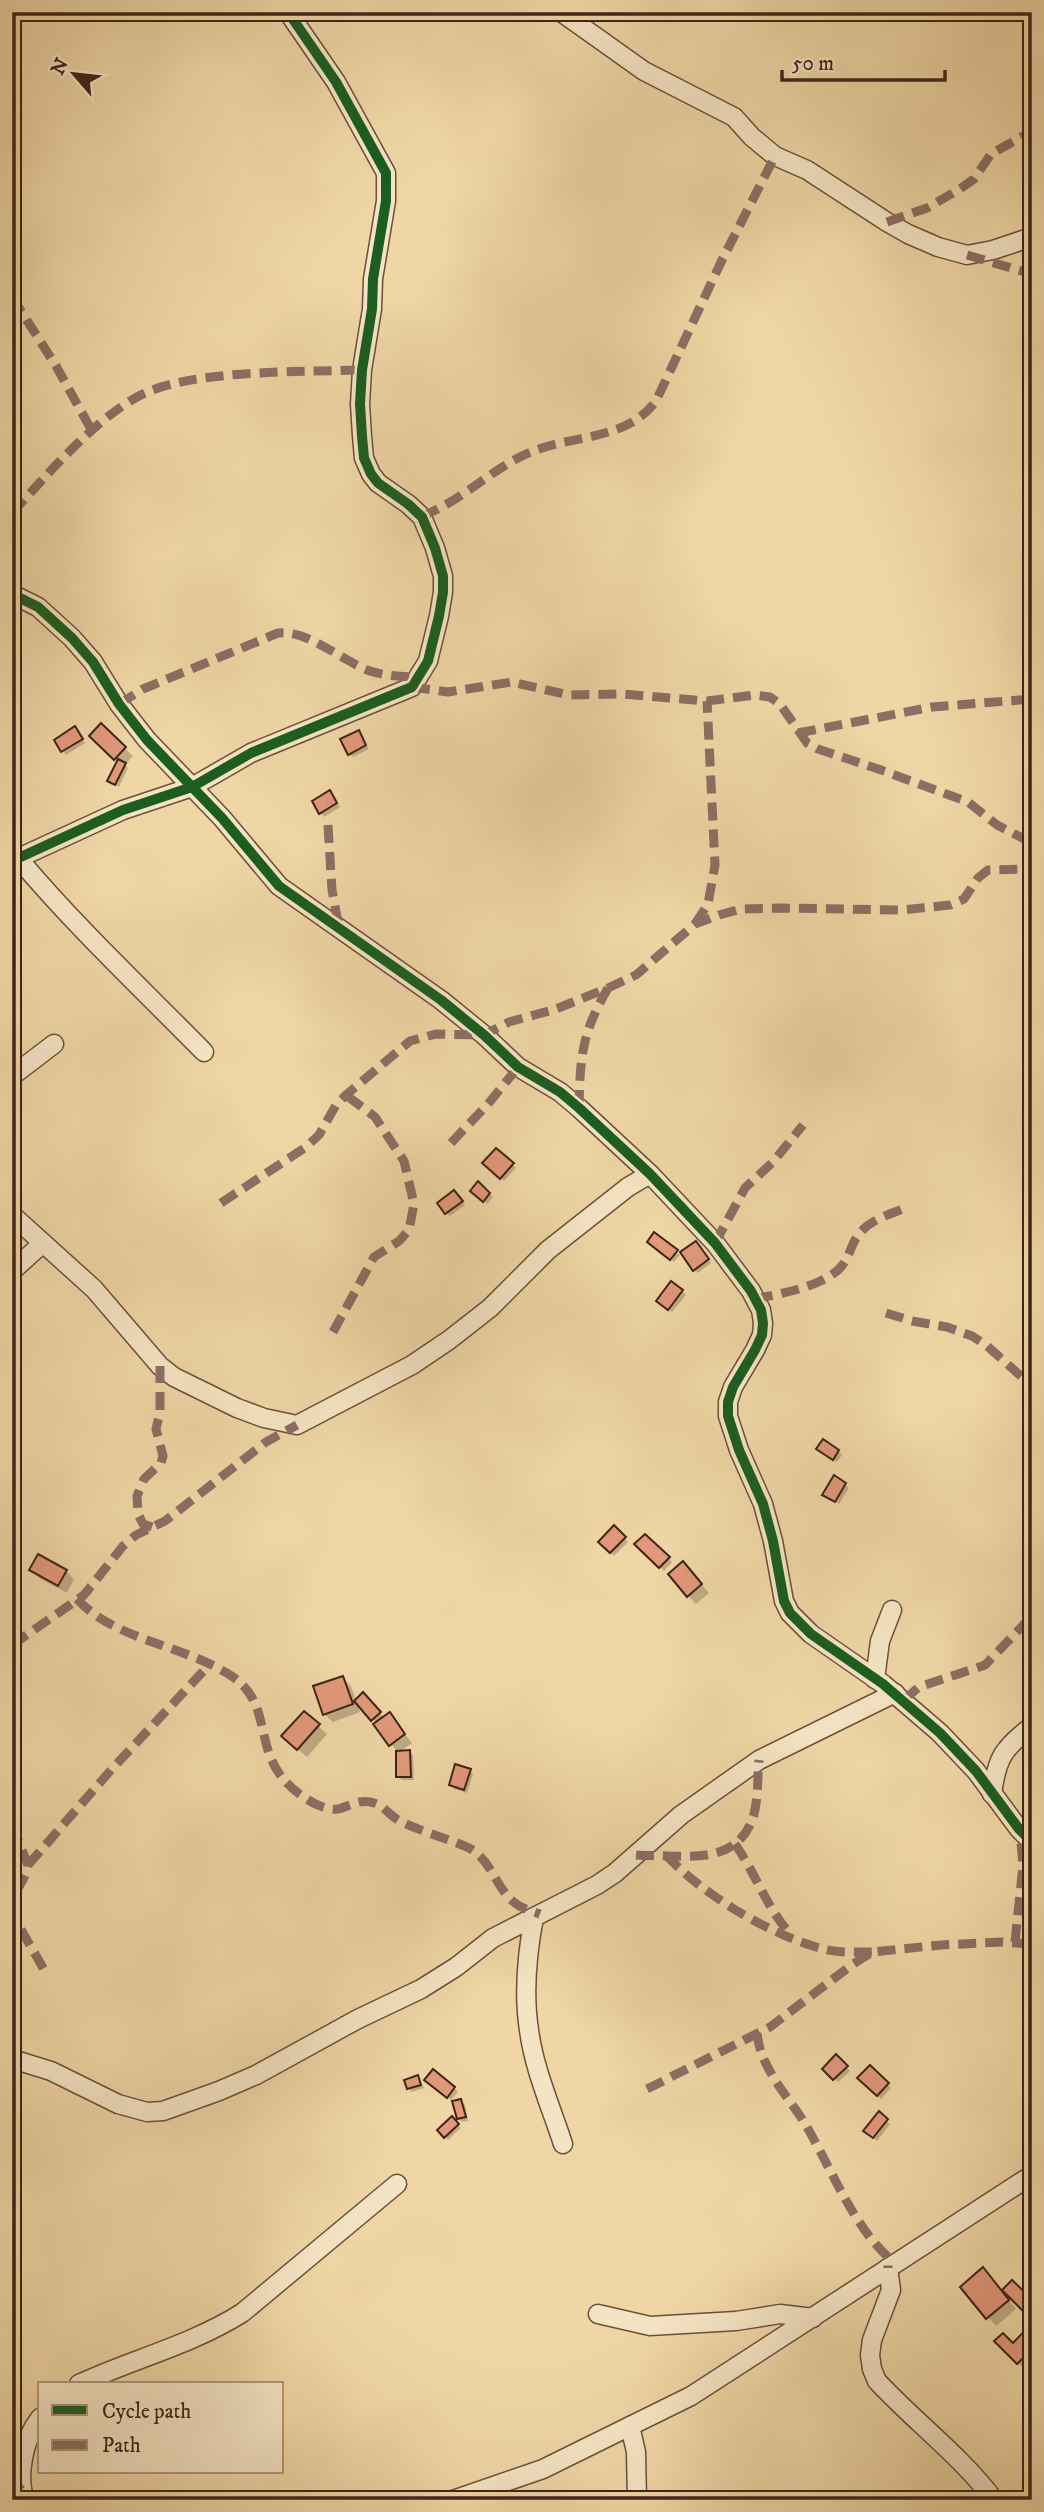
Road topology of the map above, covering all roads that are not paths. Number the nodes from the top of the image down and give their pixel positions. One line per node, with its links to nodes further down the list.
1 (289, 12): 5 (street)
2 (561, 12): 3 (street)
3 (1032, 237)
4 (12, 594): 5 (street)
5 (192, 787): 6 (street); 10 (street)
6 (15, 860): 8 (street)
7 (54, 1044): 9 (street)
8 (204, 1052)
9 (12, 1076)
10 (650, 1174): 12 (street); 15 (street)
11 (12, 1215): 12 (street)
12 (43, 1243): 13 (street)
13 (12, 1271)
14 (892, 1610): 15 (street)
15 (875, 1679): 16 (street)
16 (895, 1693): 18 (street); 20 (street)
17 (1032, 1726): 18 (street)
18 (992, 1794): 19 (street)
19 (1032, 1842)
20 (534, 1917): 21 (street); 22 (street)
21 (12, 2059)
22 (563, 2144)
23 (1032, 2175): 25 (street)
24 (397, 2184): 28 (street)
25 (888, 2268): 27 (street); 34 (street)
26 (598, 2314): 27 (street)
27 (813, 2318): 30 (street)
28 (83, 2382)
29 (38, 2422): 31 (street)
30 (630, 2426): 32 (street); 33 (street)
31 (25, 2500)
32 (453, 2500)
33 (637, 2500)
34 (994, 2500)

